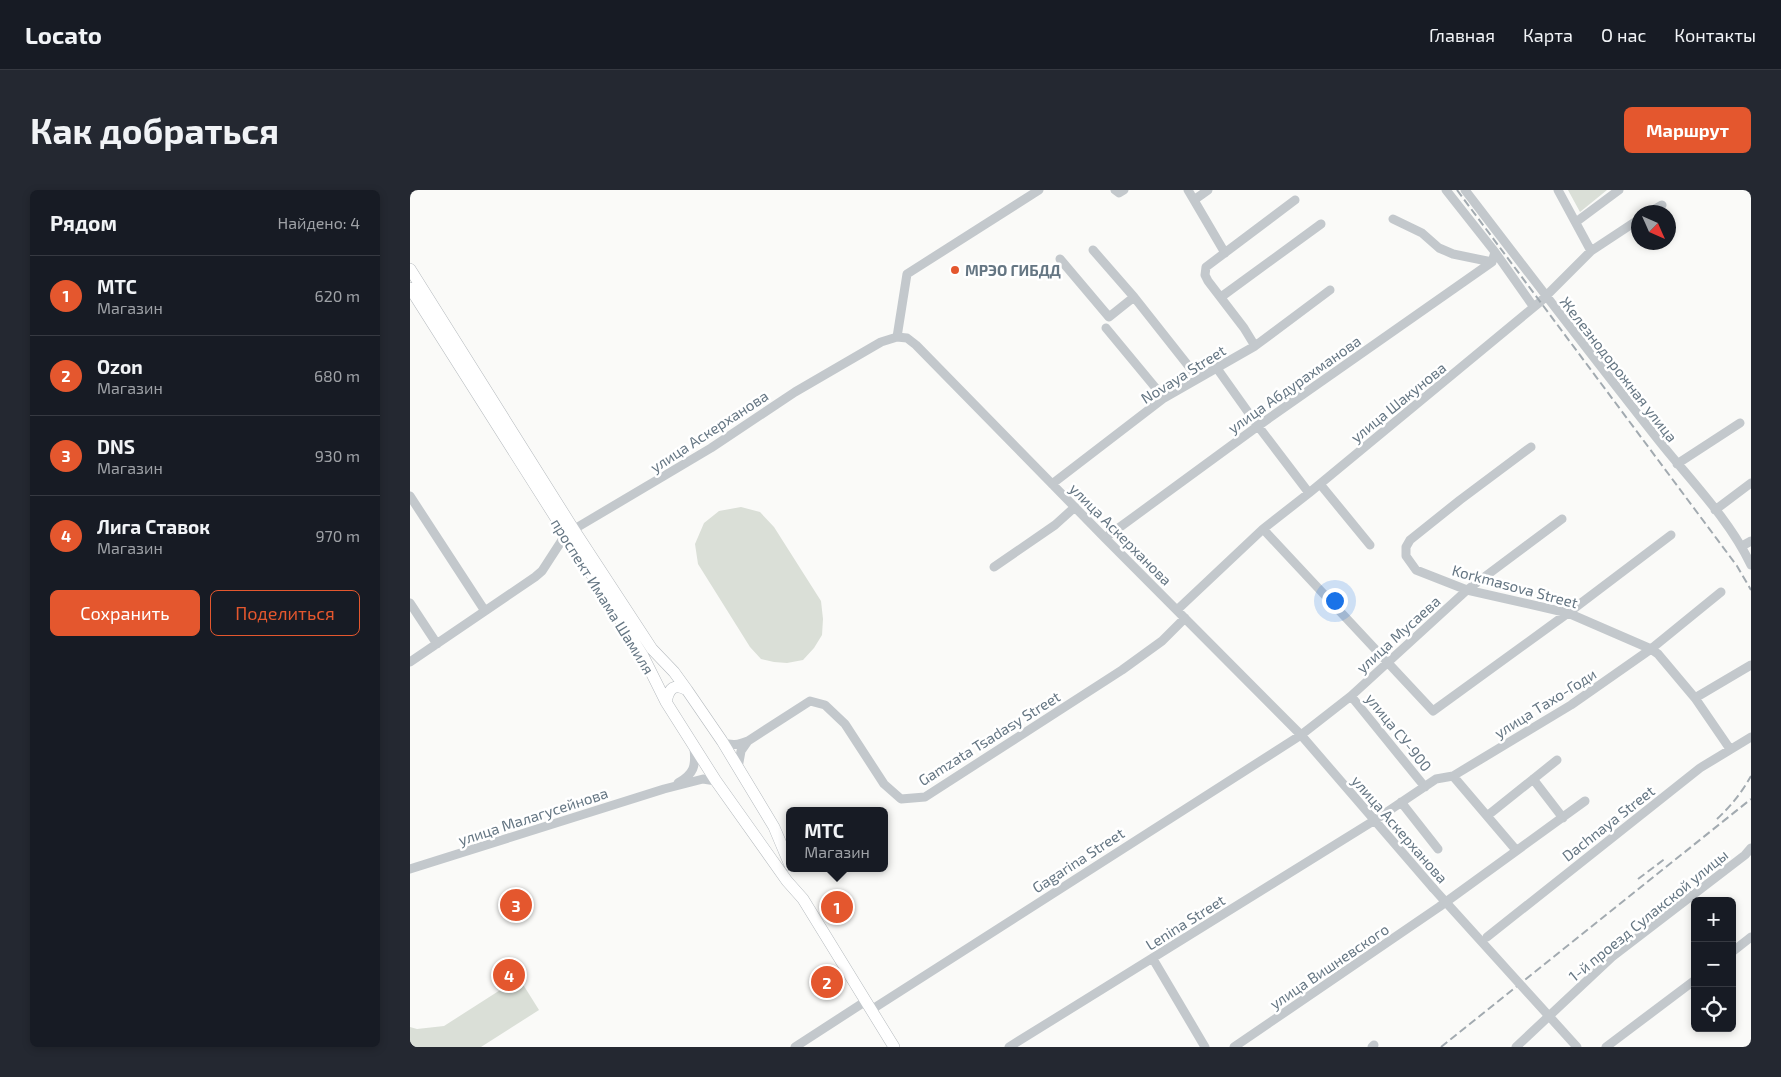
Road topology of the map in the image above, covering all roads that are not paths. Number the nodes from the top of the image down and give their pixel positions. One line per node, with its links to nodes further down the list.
1 (1039, 190): 30 (street)
2 (1115, 190): 3 (street)
3 (1124, 190)
4 (1188, 190): 10 (street)
5 (1208, 190): 10 (street)
6 (1446, 190): 18 (street)
7 (1465, 190): 25 (street, Железнодорожная улица)
8 (1558, 190): 13 (street)
9 (1619, 190): 13 (street)
10 (1194, 200): 19 (street)
11 (1295, 200): 19 (street)
12 (1393, 219): 21 (street)
13 (1576, 222): 17 (street)
14 (1321, 224): 27 (street)
15 (1631, 225): 17 (street, улица Шакунова)
16 (1093, 250): 26 (street)
17 (1591, 251): 25 (street, улица Шакунова)
18 (1494, 252): 21 (street); 28 (street)
19 (1225, 253): 27 (street)
20 (1060, 259): 26 (street)
21 (1492, 262): 36 (street, улица Абдурахманова)
22 (410, 269): 48 (main road, проспект Имама Шамиля)
23 (410, 288): 48 (main road, проспект Имама Шамиля)
24 (1330, 290): 31 (street, Novaya Street)
25 (1545, 296): 28 (street, улица Шакунова); 38 (street, Железнодорожная улица)
26 (1134, 297): 33 (street)
27 (1221, 297): 31 (street)
28 (1533, 306): 41 (street, улица Шакунова)
29 (1106, 328): 34 (street)
30 (897, 337): 40 (street, улица Аскерханова); 48 (street, улица Аскерханова)
31 (1255, 346): 32 (street, Novaya Street)
32 (1216, 367): 33 (street, Novaya Street); 36 (street)
33 (1198, 378): 34 (street, Novaya Street)
34 (1164, 398): 40 (street, Novaya Street)
35 (1740, 423): 38 (street)
36 (1258, 426): 42 (street); 50 (street, улица Абдурахманова)
37 (1531, 447): 56 (street, Korkmasova Street)
38 (1677, 464): 45 (street, Железнодорожная улица)
39 (1751, 483): 45 (street)
40 (1052, 484): 44 (street, улица Аскерханова)
41 (1320, 484): 42 (street, улица Шакунова); 52 (street)
42 (1309, 493): 47 (street, улица Шакунова)
43 (410, 496): 60 (street)
44 (1075, 507): 50 (street, улица Аскерханова); 55 (street)
45 (1715, 510): 53 (street, Железнодорожная улица)
46 (1562, 518): 56 (street, улица Мусаева)
47 (1263, 529): 59 (street, улица Шакунова); 66 (street)
48 (570, 532): 60 (street); 68 (main road, проспект Имама Шамиля); 71 (main road, проспект Имама Шамиля)
49 (1671, 535): 61 (street)
50 (1105, 538): 59 (street, улица Аскерханова)
51 (1751, 541): 53 (street)
52 (1370, 544)
53 (1742, 546): 54 (street, Железнодорожная улица)
54 (1751, 565)
55 (994, 567)
56 (1467, 590): 61 (street, Korkmasova Street); 66 (street, улица Мусаева)
57 (1720, 592): 64 (street, улица Тахо-Годи)
58 (410, 603): 63 (street)
59 (1177, 610): 62 (street, улица Аскерханова)
60 (484, 612): 63 (street)
61 (1568, 613): 64 (street, Korkmasova Street); 66 (street)
62 (1185, 618): 72 (street, улица Аскерханова); 75 (street, Gamzata Tsadasy Street)
63 (437, 644): 65 (street)
64 (1651, 649): 70 (street, Korkmasova Street); 80 (street, улица Тахо-Годи)
65 (410, 662)
66 (1389, 662): 69 (street, улица Мусаева)
67 (1751, 665): 70 (street)
68 (687, 690): 71 (main road); 74 (main road, проспект Имама Шамиля)
69 (1351, 696): 72 (street, улица Мусаева); 83 (street, улица СУ-900)
70 (1695, 698): 77 (street, Korkmasova Street)
71 (666, 702): 76 (main road, проспект Имама Шамиля)
72 (1301, 734): 90 (street, улица Аскерханова); 104 (street, Gagarina Street)
73 (1751, 737): 77 (street, Dachnaya Street)
74 (722, 741): 75 (street); 79 (main road, проспект Имама Шамиля)
75 (748, 741): 79 (street)
76 (693, 743): 82 (main road, проспект Имама Шамиля); 84 (street)
77 (1730, 749): 99 (street, Dachnaya Street)
78 (1557, 760): 81 (street)
79 (738, 768): 87 (main road, проспект Имама Шамиля)
80 (1453, 776): 83 (street, улица Тахо-Годи); 88 (street, улица СУ-900)
81 (1533, 779): 88 (street); 89 (street)
82 (716, 781): 84 (street); 91 (main road, проспект Имама Шамиля)
83 (1425, 786): 86 (street, улица Тахо-Годи)
84 (664, 789): 96 (street, улица Малагусейнова)
85 (1585, 801): 89 (street)
86 (1401, 802): 90 (street, улица Тахо-Годи); 93 (street)
87 (766, 814): 91 (main road); 95 (main road, проспект Имама Шамиля)
88 (1487, 816): 94 (street, улица СУ-900)
89 (1563, 818): 94 (street)
90 (1375, 820): 102 (street, Lenina Street); 111 (street, улица Аскерханова, bridge)
91 (745, 824): 98 (main road, проспект Имама Шамиля)
92 (1751, 848): 110 (street, 1-й проезд Сулакской улицы)
93 (1438, 849)
94 (1516, 850): 109 (street, улица Вишневского)
95 (786, 857)
96 (410, 869)
97 (792, 872): 98 (main road, проспект Имама Шамиля)
98 (803, 899): 104 (main road, проспект Имама Шамиля)
99 (1486, 937)
100 (1751, 938): 101 (street)
101 (1736, 949)
102 (1152, 959): 107 (street, Lenina Street); 108 (street)
103 (1691, 983): 112 (street)
104 (868, 1005): 105 (street, Gagarina Street); 106 (main road, проспект Имама Шамиля)
105 (795, 1047)
106 (894, 1047)
107 (1009, 1047)
108 (1205, 1047)
109 (1234, 1047)
110 (1516, 1047)
111 (1577, 1047)
112 (1606, 1047)

